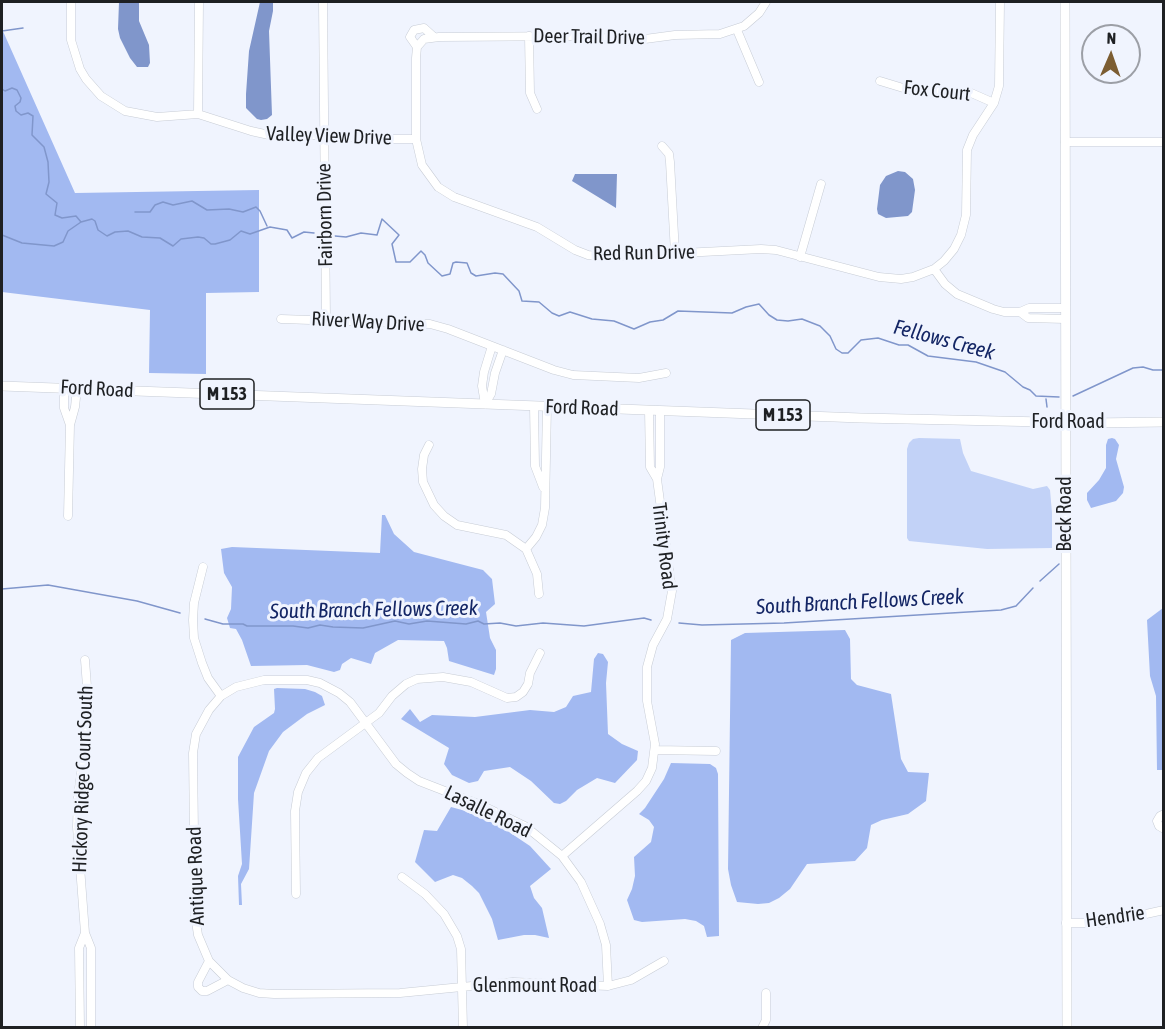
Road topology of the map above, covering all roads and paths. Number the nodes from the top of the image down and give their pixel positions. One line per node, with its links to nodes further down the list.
1 (71, 2): 16 (street, Valley View Drive)
2 (199, 2): 16 (street)
3 (323, 2): 17 (street, Fairborn Drive)
4 (766, 2): 8 (street)
5 (1000, 2): 14 (street)
6 (1065, 2): 19 (main road, Beck Road)
7 (414, 30): 10 (street, Deer Trail Drive); 11 (street, Red Run Drive)
8 (737, 30): 9 (street, Deer Trail Drive); 13 (street)
9 (529, 36): 10 (street, Deer Trail Drive); 15 (street)
10 (434, 37): 11 (street, Deer Trail Drive)
11 (418, 45): 18 (street, Red Run Drive)
12 (880, 81): 14 (street, Fox Court)
13 (759, 82)
14 (994, 103): 25 (street)
15 (537, 109)
16 (198, 114): 17 (street, Valley View Drive)
17 (324, 135): 18 (street, Valley View Drive); 30 (street, Fairborn Drive)
18 (416, 139): 23 (street, Red Run Drive)
19 (1065, 142): 20 (street); 26 (main road, Beck Road)
20 (1164, 142)
21 (662, 146): 23 (street)
22 (821, 184): 24 (street)
23 (675, 253): 24 (street, Red Run Drive)
24 (800, 256): 25 (street, Red Run Drive)
25 (933, 269): 27 (street)
26 (1065, 308): 27 (street); 29 (main road, Beck Road)
27 (1020, 312): 29 (street)
28 (280, 319): 30 (street, River Way Drive)
29 (1065, 319): 42 (main road, Beck Road)
30 (326, 320): 31 (street, River Way Drive)
31 (492, 346): 32 (street, River Way Drive); 37 (street)
32 (503, 350): 33 (street, River Way Drive); 37 (street)
33 (666, 373)
34 (2, 386): 35 (main road, Ford Road / M 153)
35 (64, 388): 36 (main road, Ford Road / M 153); 44 (street)
36 (77, 388): 37 (main road, Ford Road / M 153); 44 (street)
37 (485, 404): 38 (main road, Ford Road / M 153)
38 (534, 406): 39 (main road, Ford Road / M 153); 46 (street)
39 (547, 406): 40 (main road, Ford Road / M 153); 47 (street)
40 (649, 410): 41 (main road, Ford Road / M 153); 48 (street, Trinity Road)
41 (660, 411): 42 (main road, Ford Road / M 153); 48 (street, Trinity Road)
42 (1065, 422): 43 (main road, Ford Road / M 153); 66 (main road, Beck Road)
43 (1164, 422)
44 (70, 425): 50 (street)
45 (429, 445): 51 (street)
46 (534, 456): 47 (street); 49 (street)
47 (545, 456): 49 (street)
48 (657, 479): 58 (street, Trinity Road)
49 (545, 494): 51 (street)
50 (68, 516)
51 (526, 549): 53 (street)
52 (202, 567): 56 (street)
53 (539, 594)
54 (540, 653): 57 (street)
55 (85, 660): 67 (street, Hickory Ridge Court South)
56 (221, 696): 57 (street, Antique Road); 68 (street, Antique Road)
57 (366, 722): 62 (street, Lasalle Road); 64 (street)
58 (655, 750): 59 (street); 62 (street, Trinity Road)
59 (716, 751)
60 (1164, 814): 61 (street)
61 (1164, 829)
62 (562, 856): 74 (street, Lasalle Road)
63 (402, 877): 73 (street)
64 (296, 894)
65 (1164, 910): 66 (street, Hendrie)
66 (1066, 923): 80 (main road, Beck Road)
67 (85, 933): 70 (street, Hickory Ridge Court South); 71 (street, Hickory Ridge Court South)
68 (209, 961): 72 (street, Antique Road); 72 (street)
69 (664, 961): 74 (street)
70 (79, 977): 71 (street); 76 (street, Hickory Ridge Court South)
71 (91, 977): 77 (street, Hickory Ridge Court South)
72 (228, 980): 73 (street, Antique Road)
73 (462, 986): 74 (street, Glenmount Road); 78 (street)
74 (608, 986)
75 (766, 993): 79 (street)
76 (80, 1028)
77 (92, 1028)
78 (463, 1028)
79 (762, 1028)
80 (1067, 1028)

